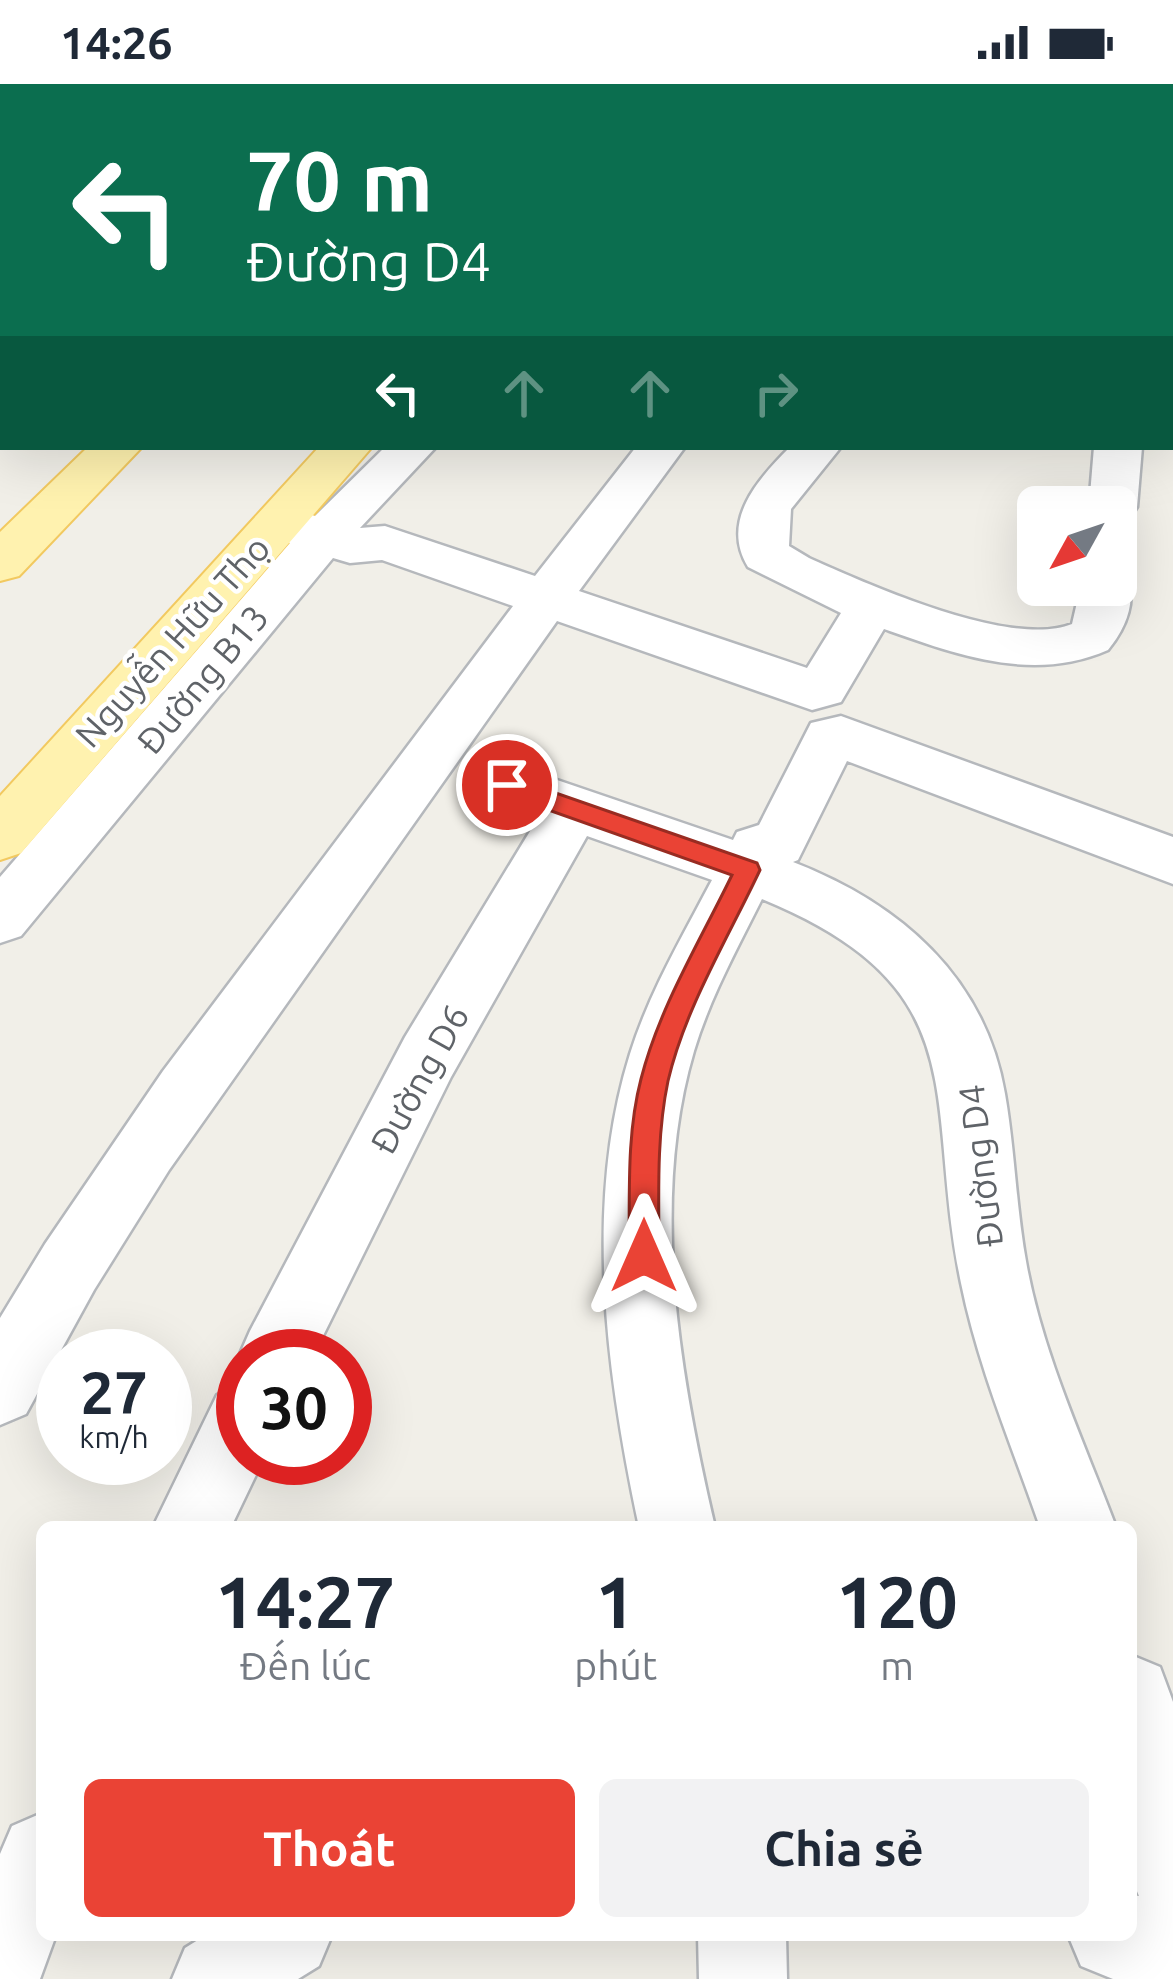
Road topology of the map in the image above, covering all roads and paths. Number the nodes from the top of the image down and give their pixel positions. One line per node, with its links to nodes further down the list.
1 (114, 450): 9 (main road)
2 (336, 450): 8 (main road, Nguyễn Hữu Thọ)
3 (409, 450): 8 (street, Đường B13)
4 (660, 450): 12 (street)
5 (814, 450): 11 (street)
6 (1118, 450): 7 (street)
7 (1115, 486)
8 (317, 535): 12 (street); 17 (main road, Nguyễn Hữu Thọ); 20 (street, Đường B13)
9 (0, 563)
10 (1104, 606): 11 (street)
11 (888, 609): 13 (street)
12 (535, 612): 13 (street); 22 (street)
13 (827, 713): 16 (street); 18 (street); 19 (street)
14 (507, 785): 15 (street, Đường D4)
15 (574, 808): 18 (street, Đường D4); 21 (street, Đường D6)
16 (1173, 815)
17 (0, 836)
18 (753, 859): 25 (street); 26 (street, Đường D4)
19 (1173, 861)
20 (0, 919)
21 (289, 1329)
22 (0, 1390)
23 (216, 1476): 24 (street)
24 (194, 1521)
25 (676, 1521)
26 (1076, 1521)
27 (1137, 1722): 28 (street)
28 (1173, 1875)
29 (1137, 1940): 32 (street)
30 (278, 1941): 33 (street)
31 (742, 1941): 34 (street)
32 (1173, 1946)
33 (216, 1979)
34 (743, 1979)

